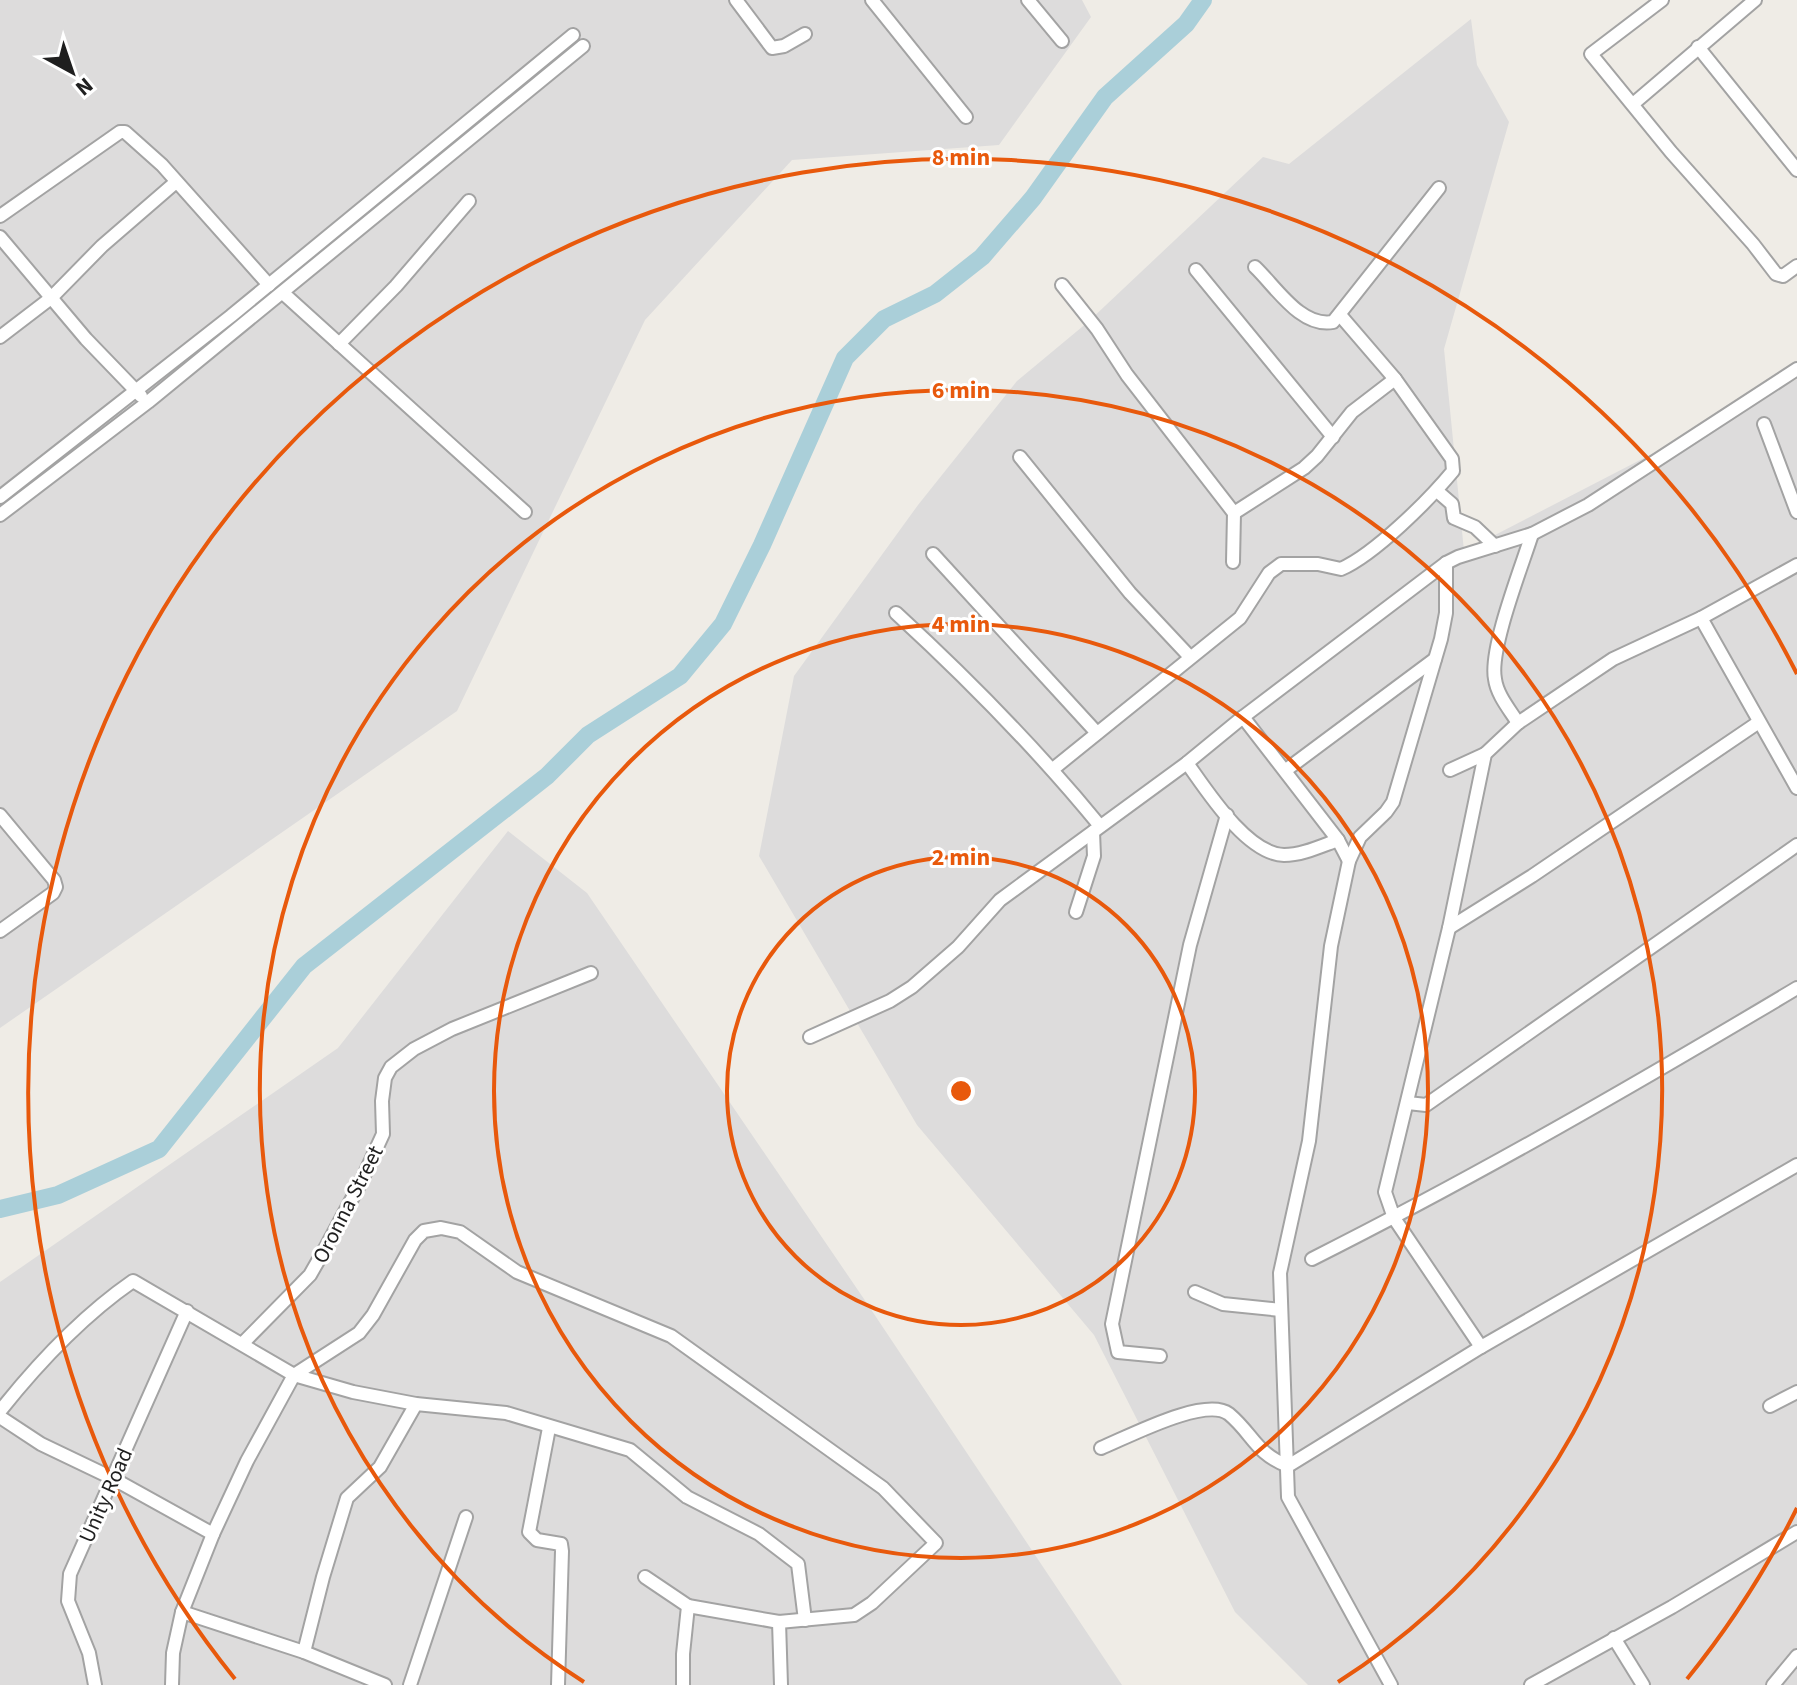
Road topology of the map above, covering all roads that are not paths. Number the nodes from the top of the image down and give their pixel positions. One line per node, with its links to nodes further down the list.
1 (736, 0): 6 (street)
2 (872, 0): 12 (street)
3 (1028, 0): 8 (street)
4 (1662, 0): 11 (street)
5 (1755, 0): 10 (street)
6 (805, 34)
7 (573, 35): 22 (street)
8 (1062, 41)
9 (583, 46): 24 (street)
10 (1698, 47): 11 (street); 13 (street)
11 (1633, 104): 19 (street)
12 (966, 117)
13 (1797, 170)
14 (176, 182): 17 (street); 22 (street); 25 (street)
15 (1439, 188): 26 (street)
16 (469, 201): 28 (street)
17 (0, 216)
18 (0, 237): 25 (street)
19 (1797, 266)
20 (1255, 267): 26 (street)
21 (1196, 270): 34 (street)
22 (269, 285): 31 (street)
23 (1062, 285): 40 (street)
24 (283, 293): 28 (street); 32 (street)
25 (51, 298): 27 (street); 31 (street)
26 (1340, 315): 30 (street)
27 (0, 337)
28 (339, 344): 38 (street)
29 (1797, 369): 42 (street)
30 (1395, 379): 34 (street); 36 (street)
31 (136, 392): 32 (street); 37 (street)
32 (148, 402): 41 (street)
33 (1764, 424): 39 (street)
34 (1333, 437): 40 (street)
35 (1020, 457): 50 (street)
36 (1437, 491): 43 (street); 50 (street)
37 (0, 497)
38 (525, 512)
39 (1797, 512)
40 (1234, 513): 45 (street)
41 (0, 515)
42 (1532, 534): 43 (street); 54 (street)
43 (1495, 546): 46 (street)
44 (933, 554): 55 (street)
45 (1233, 562)
46 (1446, 563): 51 (street); 52 (street)
47 (1797, 565): 49 (street)
48 (896, 613): 58 (street)
49 (1701, 618): 53 (street); 54 (street)
50 (1190, 657): 55 (street)
51 (1435, 659): 59 (street); 67 (street)
52 (1243, 717): 57 (street); 59 (street)
53 (1759, 722): 61 (street); 69 (street)
54 (1518, 723): 56 (street)
55 (1097, 733): 58 (street)
56 (1485, 754): 60 (street); 69 (street)
57 (1187, 763): 63 (street); 64 (street)
58 (1053, 769): 64 (street)
59 (1286, 770): 65 (street)
60 (1450, 770)
61 (1797, 788)
62 (0, 815): 70 (street)
63 (1227, 815): 65 (street); 83 (street)
64 (1096, 829): 68 (street); 73 (street)
65 (1338, 840): 67 (street)
66 (1797, 845): 74 (street)
67 (1349, 861): 79 (street)
68 (1076, 912)
69 (1449, 928): 74 (street)
70 (0, 931)
71 (591, 973): 81 (street, Oronna Street)
72 (1797, 988): 76 (street)
73 (810, 1037)
74 (1408, 1103): 76 (street)
75 (1797, 1165): 82 (street)
76 (1394, 1218): 77 (street); 82 (street)
77 (1312, 1259)
78 (1195, 1292): 79 (street)
79 (1281, 1310): 91 (street)
80 (187, 1311): 81 (street); 88 (street); 92 (street, Unity Road)
81 (242, 1344): 84 (street)
82 (1481, 1347): 91 (street)
83 (1160, 1356)
84 (294, 1375): 86 (street); 95 (street); 99 (street)
85 (1797, 1392): 87 (street)
86 (416, 1404): 89 (street); 102 (street)
87 (1770, 1406)
88 (0, 1414): 92 (street)
89 (549, 1428): 99 (street); 108 (street)
90 (1101, 1448): 91 (street)
91 (1288, 1466): 111 (street)
92 (112, 1478): 95 (street); 104 (street, Unity Road)
93 (466, 1517): 107 (street)
94 (1797, 1532): 101 (street)
95 (213, 1534): 98 (street)
96 (645, 1577): 97 (street)
97 (688, 1606): 100 (street); 109 (street)
98 (182, 1612): 102 (street); 105 (street)
99 (805, 1620): 100 (street)
100 (779, 1622): 110 (street)
101 (1614, 1638): 112 (street); 113 (street)
102 (304, 1652): 106 (street)
103 (1797, 1656): 114 (street)
104 (95, 1685)
105 (172, 1685)
106 (385, 1685)
107 (410, 1685)
108 (558, 1685)
109 (683, 1685)
110 (781, 1685)
111 (1391, 1685)
112 (1531, 1685)
113 (1643, 1685)
114 (1773, 1685)

